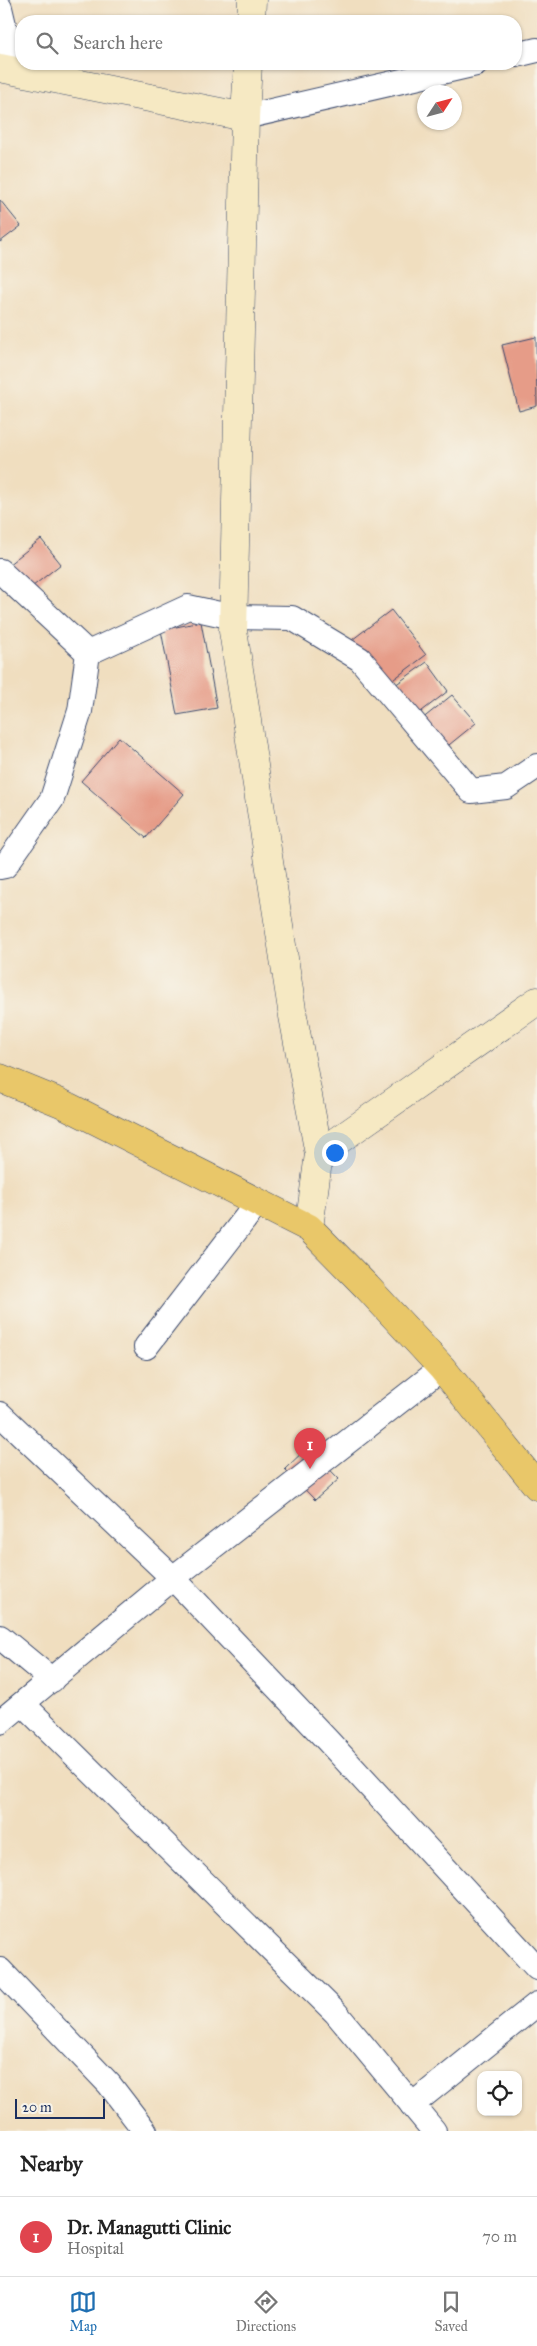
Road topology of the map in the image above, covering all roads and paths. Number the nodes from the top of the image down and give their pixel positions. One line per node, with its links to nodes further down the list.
1 (252, 0): 3 (main road)
2 (0, 8): 6 (street)
3 (251, 15)
4 (537, 50): 5 (street)
5 (522, 53)
6 (7, 70): 9 (main road)
7 (248, 70): 9 (main road)
8 (450, 70): 9 (street)
9 (245, 117): 11 (main road)
10 (0, 571): 12 (street)
11 (233, 617): 12 (street); 13 (street); 17 (main road)
12 (88, 653): 14 (street)
13 (537, 766)
14 (0, 867)
15 (537, 1001): 17 (main road)
16 (0, 1078): 18 (main road)
17 (319, 1154): 19 (main road)
18 (258, 1202): 19 (main road); 20 (street)
19 (309, 1228): 21 (main road)
20 (146, 1347)
21 (442, 1368): 23 (main road); 24 (street)
22 (0, 1414): 24 (street)
23 (537, 1486)
24 (173, 1578): 26 (street); 29 (street)
25 (0, 1637): 26 (street)
26 (52, 1680): 27 (street)
27 (24, 1704): 28 (street); 32 (street)
28 (0, 1722)
29 (537, 1968)
30 (0, 1970): 33 (street)
31 (537, 2004): 32 (street)
32 (412, 2105): 34 (street)
33 (145, 2131)
34 (434, 2131)

